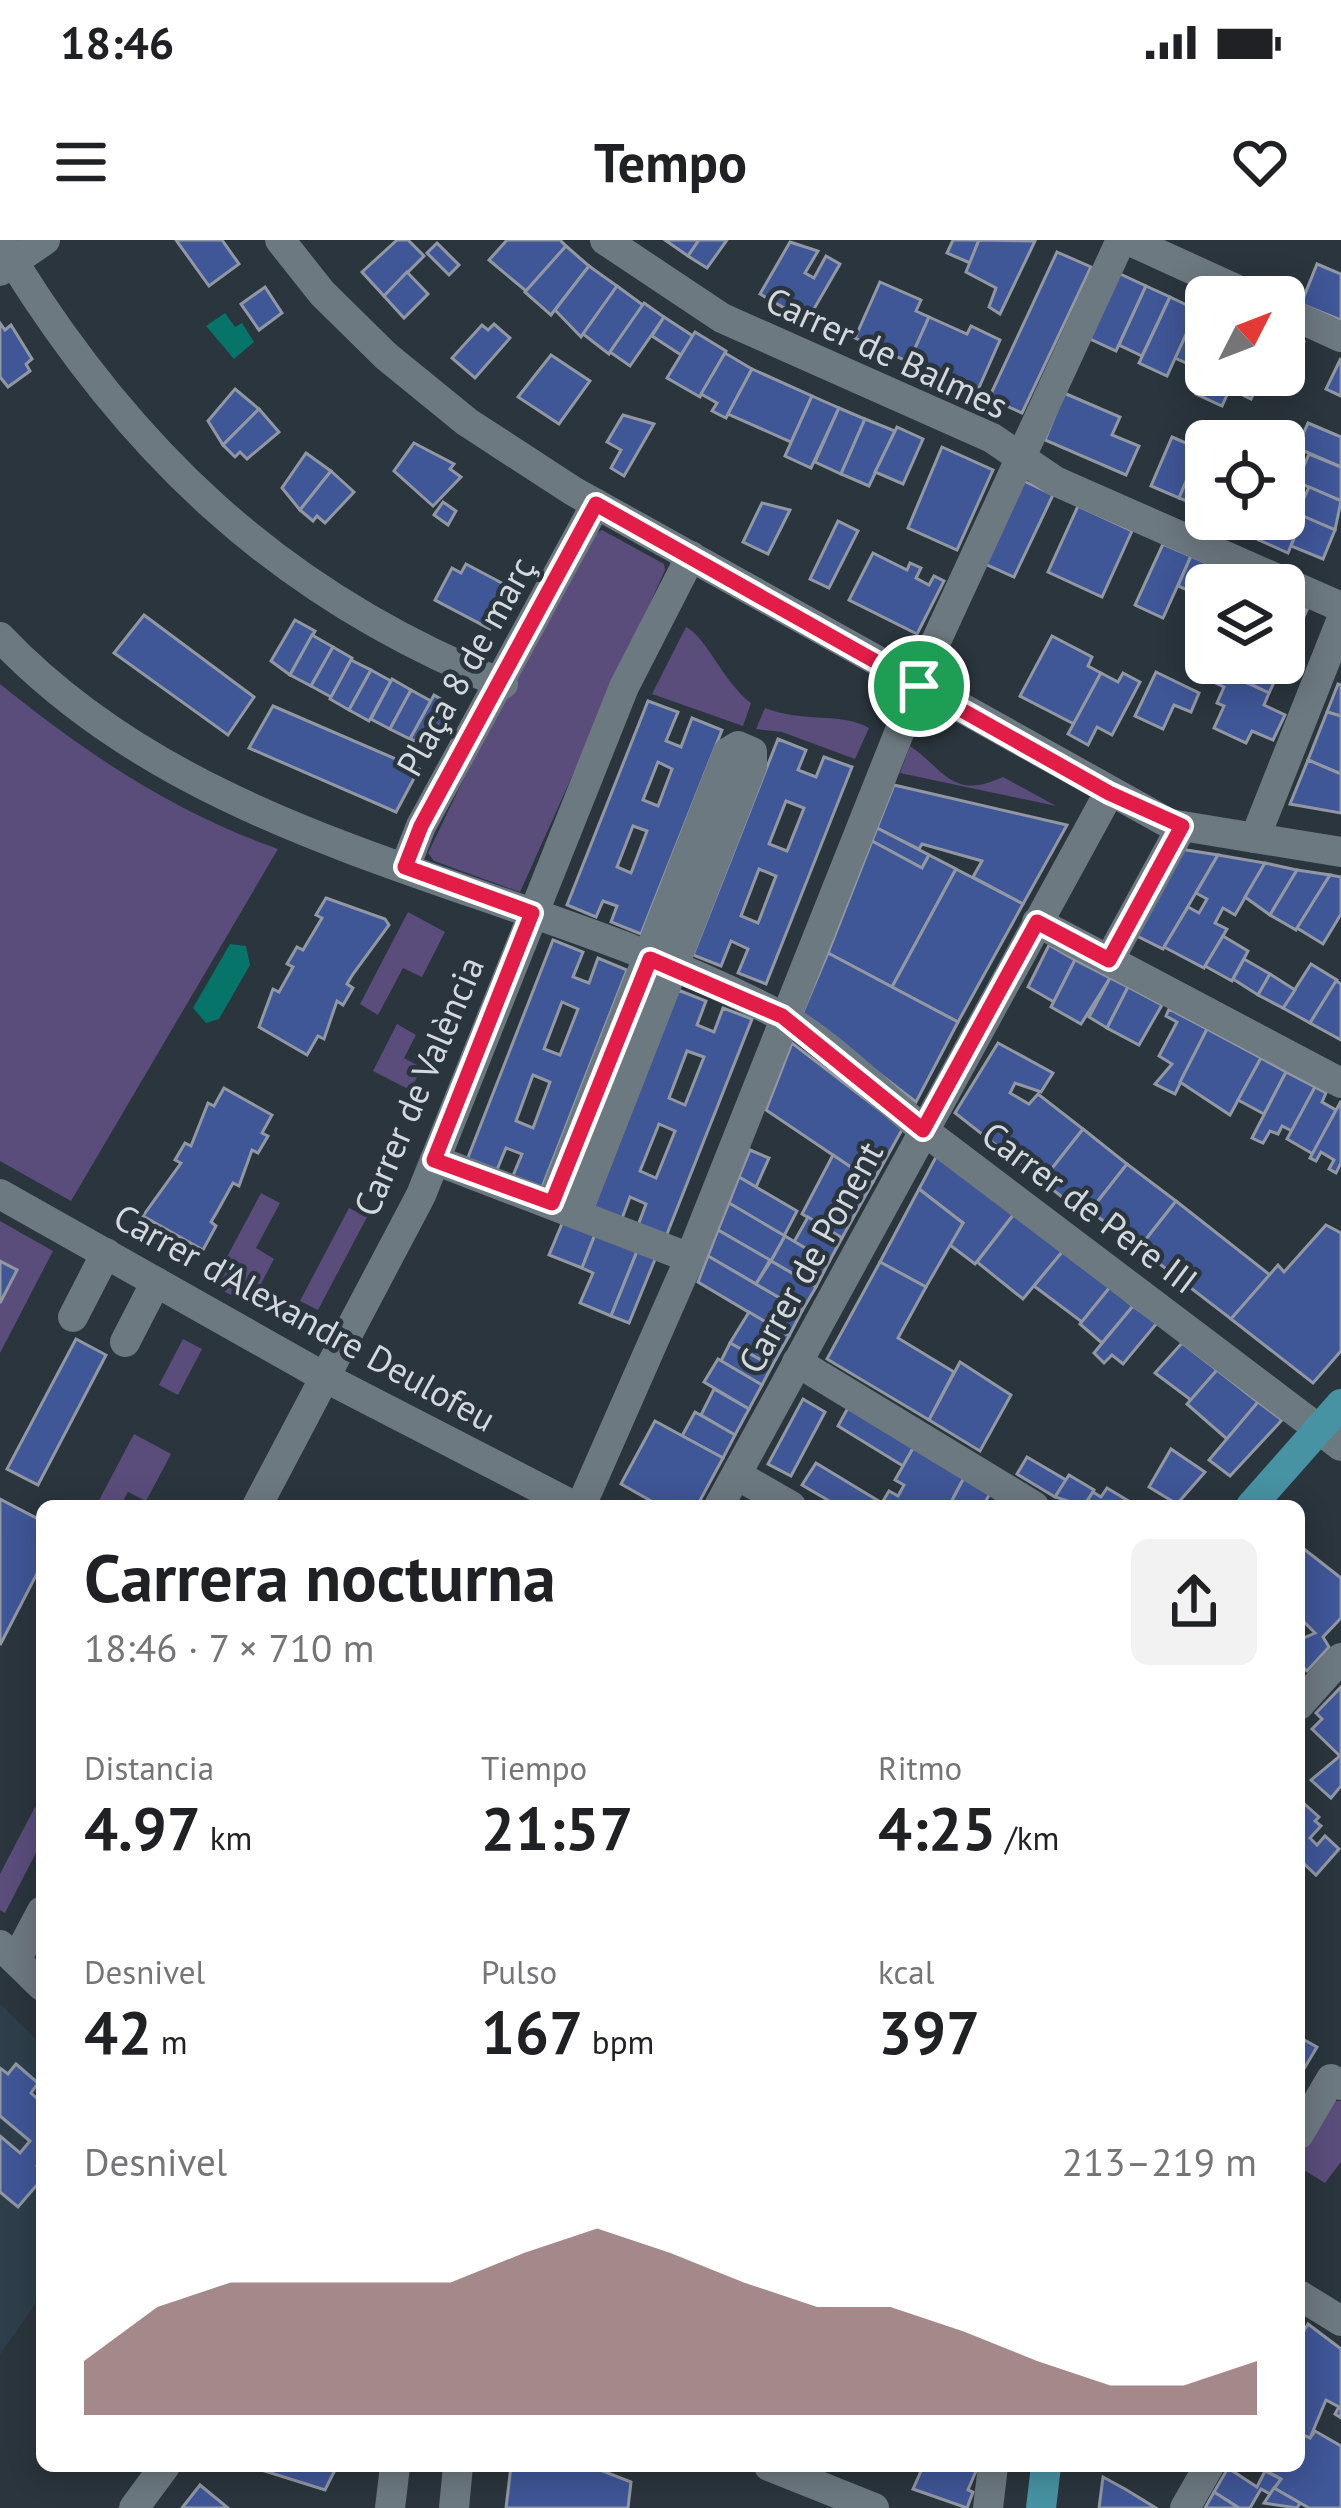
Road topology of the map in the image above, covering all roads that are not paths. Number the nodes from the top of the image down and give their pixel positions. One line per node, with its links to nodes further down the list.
1 (45, 240): 5 (street)
2 (280, 240): 10 (street)
3 (605, 240): 9 (street, Carrer de Balmes)
4 (1124, 240): 6 (street); 9 (street)
5 (4, 258): 15 (street)
6 (1205, 276)
7 (1305, 321): 8 (street)
8 (1341, 337)
9 (1019, 460): 12 (street, Carrer de Balmes); 16 (street)
10 (596, 504): 11 (street); 15 (street, Plaça 8 de març)
11 (691, 556): 16 (street); 22 (street, Carrer de València)
12 (1341, 608)
13 (1341, 621): 19 (street)
14 (8, 648): 21 (street, Carrer de Pere III)
15 (503, 684): 21 (street, Plaça 8 de març)
16 (919, 686): 17 (street); 26 (street)
17 (1109, 793): 18 (street); 23 (street, Carrer de Ponent)
18 (1182, 826): 19 (street); 24 (street)
19 (1255, 838): 20 (street)
20 (1341, 852)
21 (405, 867): 22 (street, Carrer de Pere III)
22 (532, 913): 25 (street, Carrer de Pere III); 29 (street, Carrer de València)
23 (1037, 922): 24 (street); 28 (street, Carrer de Ponent)
24 (1109, 960): 27 (street)
25 (661, 964): 25 (street); 26 (street, Carrer de Pere III); 31 (street)
26 (782, 1016): 28 (street, Carrer de Pere III); 33 (street)
27 (1341, 1083)
28 (923, 1130): 37 (street, Carrer de Ponent); 40 (street, Carrer de Pere III)
29 (434, 1160): 31 (street); 38 (street, Carrer de València)
30 (0, 1194): 32 (street, Carrer d'Alexandre Deulofeu)
31 (565, 1208): 33 (street)
32 (106, 1253): 34 (street, Carrer d'Alexandre Deulofeu); 35 (street)
33 (690, 1258): 44 (street)
34 (156, 1282): 36 (street); 38 (street, Carrer d'Alexandre Deulofeu)
35 (73, 1317)
36 (125, 1342)
37 (797, 1362): 41 (street, Carrer de Ponent); 47 (street)
38 (326, 1378): 42 (street, Carrer de València); 43 (street, Carrer d'Alexandre Deulofeu)
39 (1341, 1404): 40 (main road)
40 (1330, 1437): 48 (main road)
41 (737, 1475): 45 (street, Carrer de Ponent); 46 (street)
42 (260, 1500)
43 (566, 1500)
44 (581, 1500)
45 (722, 1500)
46 (781, 1500)
47 (1024, 1500)
48 (1258, 1500)
49 (1341, 1658): 50 (street)
50 (1305, 1699)
51 (36, 1919): 52 (street)
52 (5, 1958): 53 (street); 54 (street)
53 (36, 1981)
54 (36, 2001)
55 (1341, 2084): 56 (street)
56 (1305, 2124)
57 (1305, 2304): 58 (street)
58 (1341, 2320)
59 (161, 2472): 67 (street)
60 (394, 2472): 68 (street)
61 (457, 2472): 69 (street)
62 (780, 2472): 66 (street)
63 (992, 2472): 71 (street)
64 (1045, 2472): 72 (main road)
65 (1206, 2472): 73 (street)
66 (825, 2498): 70 (street)
67 (134, 2508)
68 (390, 2508)
69 (454, 2508)
70 (874, 2508)
71 (988, 2508)
72 (1041, 2508)
73 (1185, 2508)

